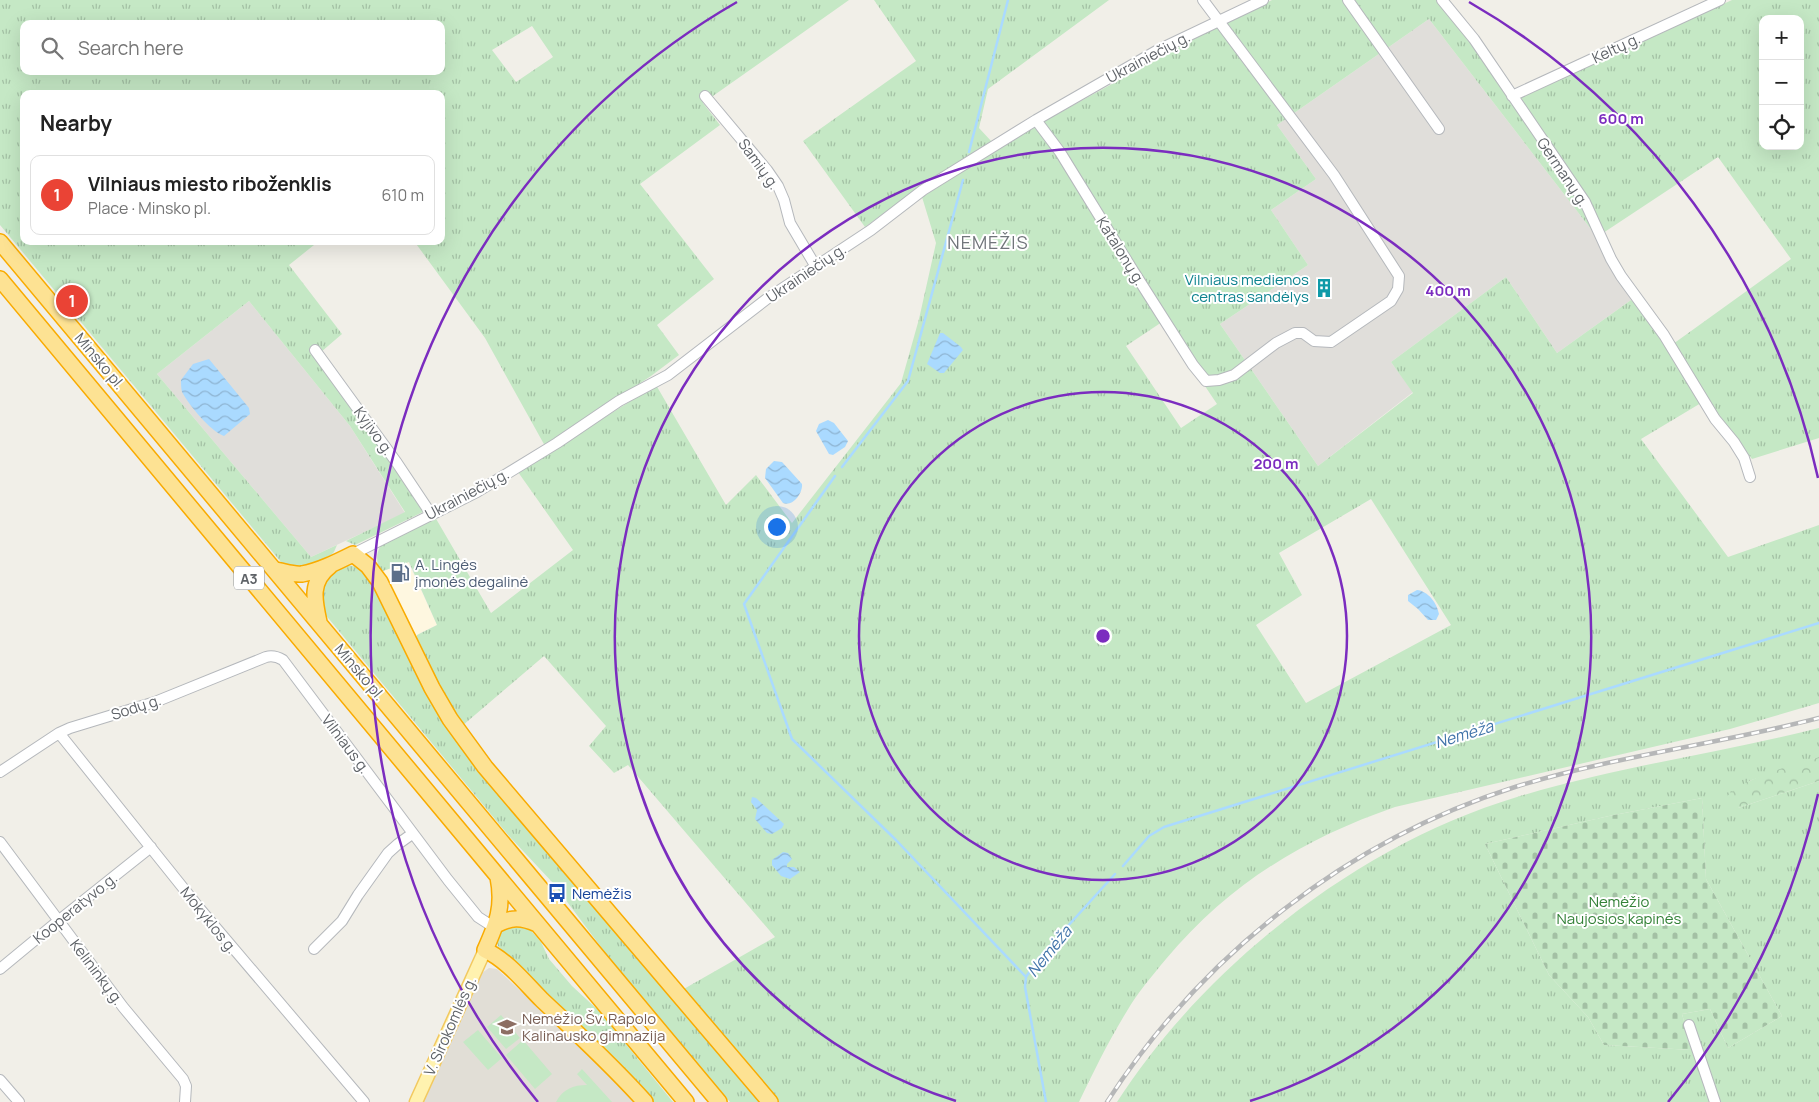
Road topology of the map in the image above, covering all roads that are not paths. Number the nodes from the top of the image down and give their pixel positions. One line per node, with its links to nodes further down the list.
1 (1203, 0): 6 (street)
2 (1263, 0): 6 (street, Ukrainiečių g.)
3 (1348, 0): 10 (street)
4 (1442, 0): 8 (street, Germanų g.)
5 (1720, 0): 8 (street, Keltų g.)
6 (1219, 20): 9 (street, Ukrainiečių g.); 9 (street, Katalonų g.)
7 (705, 96): 12 (street, Samių g.)
8 (1512, 96): 15 (street, Germanų g.)
9 (1036, 120): 12 (street, Ukrainiečių g.)
10 (1438, 129)
11 (0, 242): 19 (highway, Minsko pl. / A3)
12 (816, 267): 16 (street, Ukrainiečių g.)
13 (0, 279): 27 (highway, Minsko pl. / A3)
14 (314, 350): 16 (street, Kyjivo g.)
15 (1750, 477)
16 (431, 514): 17 (street, Ukrainiečių g.)
17 (353, 554): 18 (highway); 43 (highway)
18 (333, 563): 19 (highway); 20 (highway)
19 (274, 570): 20 (highway, Minsko pl. / A3)
20 (319, 623): 42 (highway, Minsko pl. / A3)
21 (278, 657): 22 (street, Sodų g.); 24 (street, Vilniaus g.)
22 (59, 733): 23 (street, Sodų g.); 26 (street, Mokyklos g.)
23 (0, 772)
24 (412, 834): 30 (street, Vilniaus g.); 31 (street)
25 (0, 842): 28 (street, Kelininkų g.)
26 (151, 848): 28 (street, Kooperatyvo g.); 38 (street, Mokyklos g.)
27 (498, 876): 29 (highway, Minsko pl. / A3); 30 (highway)
28 (58, 921): 33 (street, Kooperatyvo g.); 37 (street, Kelininkų g.)
29 (538, 924): 30 (highway); 41 (highway, Minsko pl. / A3)
30 (495, 927): 32 (highway)
31 (314, 949)
32 (485, 950): 39 (main road, V. Sirokomlės g.); 40 (highway)
33 (0, 969)
34 (1689, 1025): 44 (street)
35 (0, 1080): 36 (street)
36 (20, 1102)
37 (185, 1102)
38 (364, 1102)
39 (416, 1102)
40 (645, 1102)
41 (686, 1102)
42 (719, 1102)
43 (770, 1102)
44 (1715, 1102)

